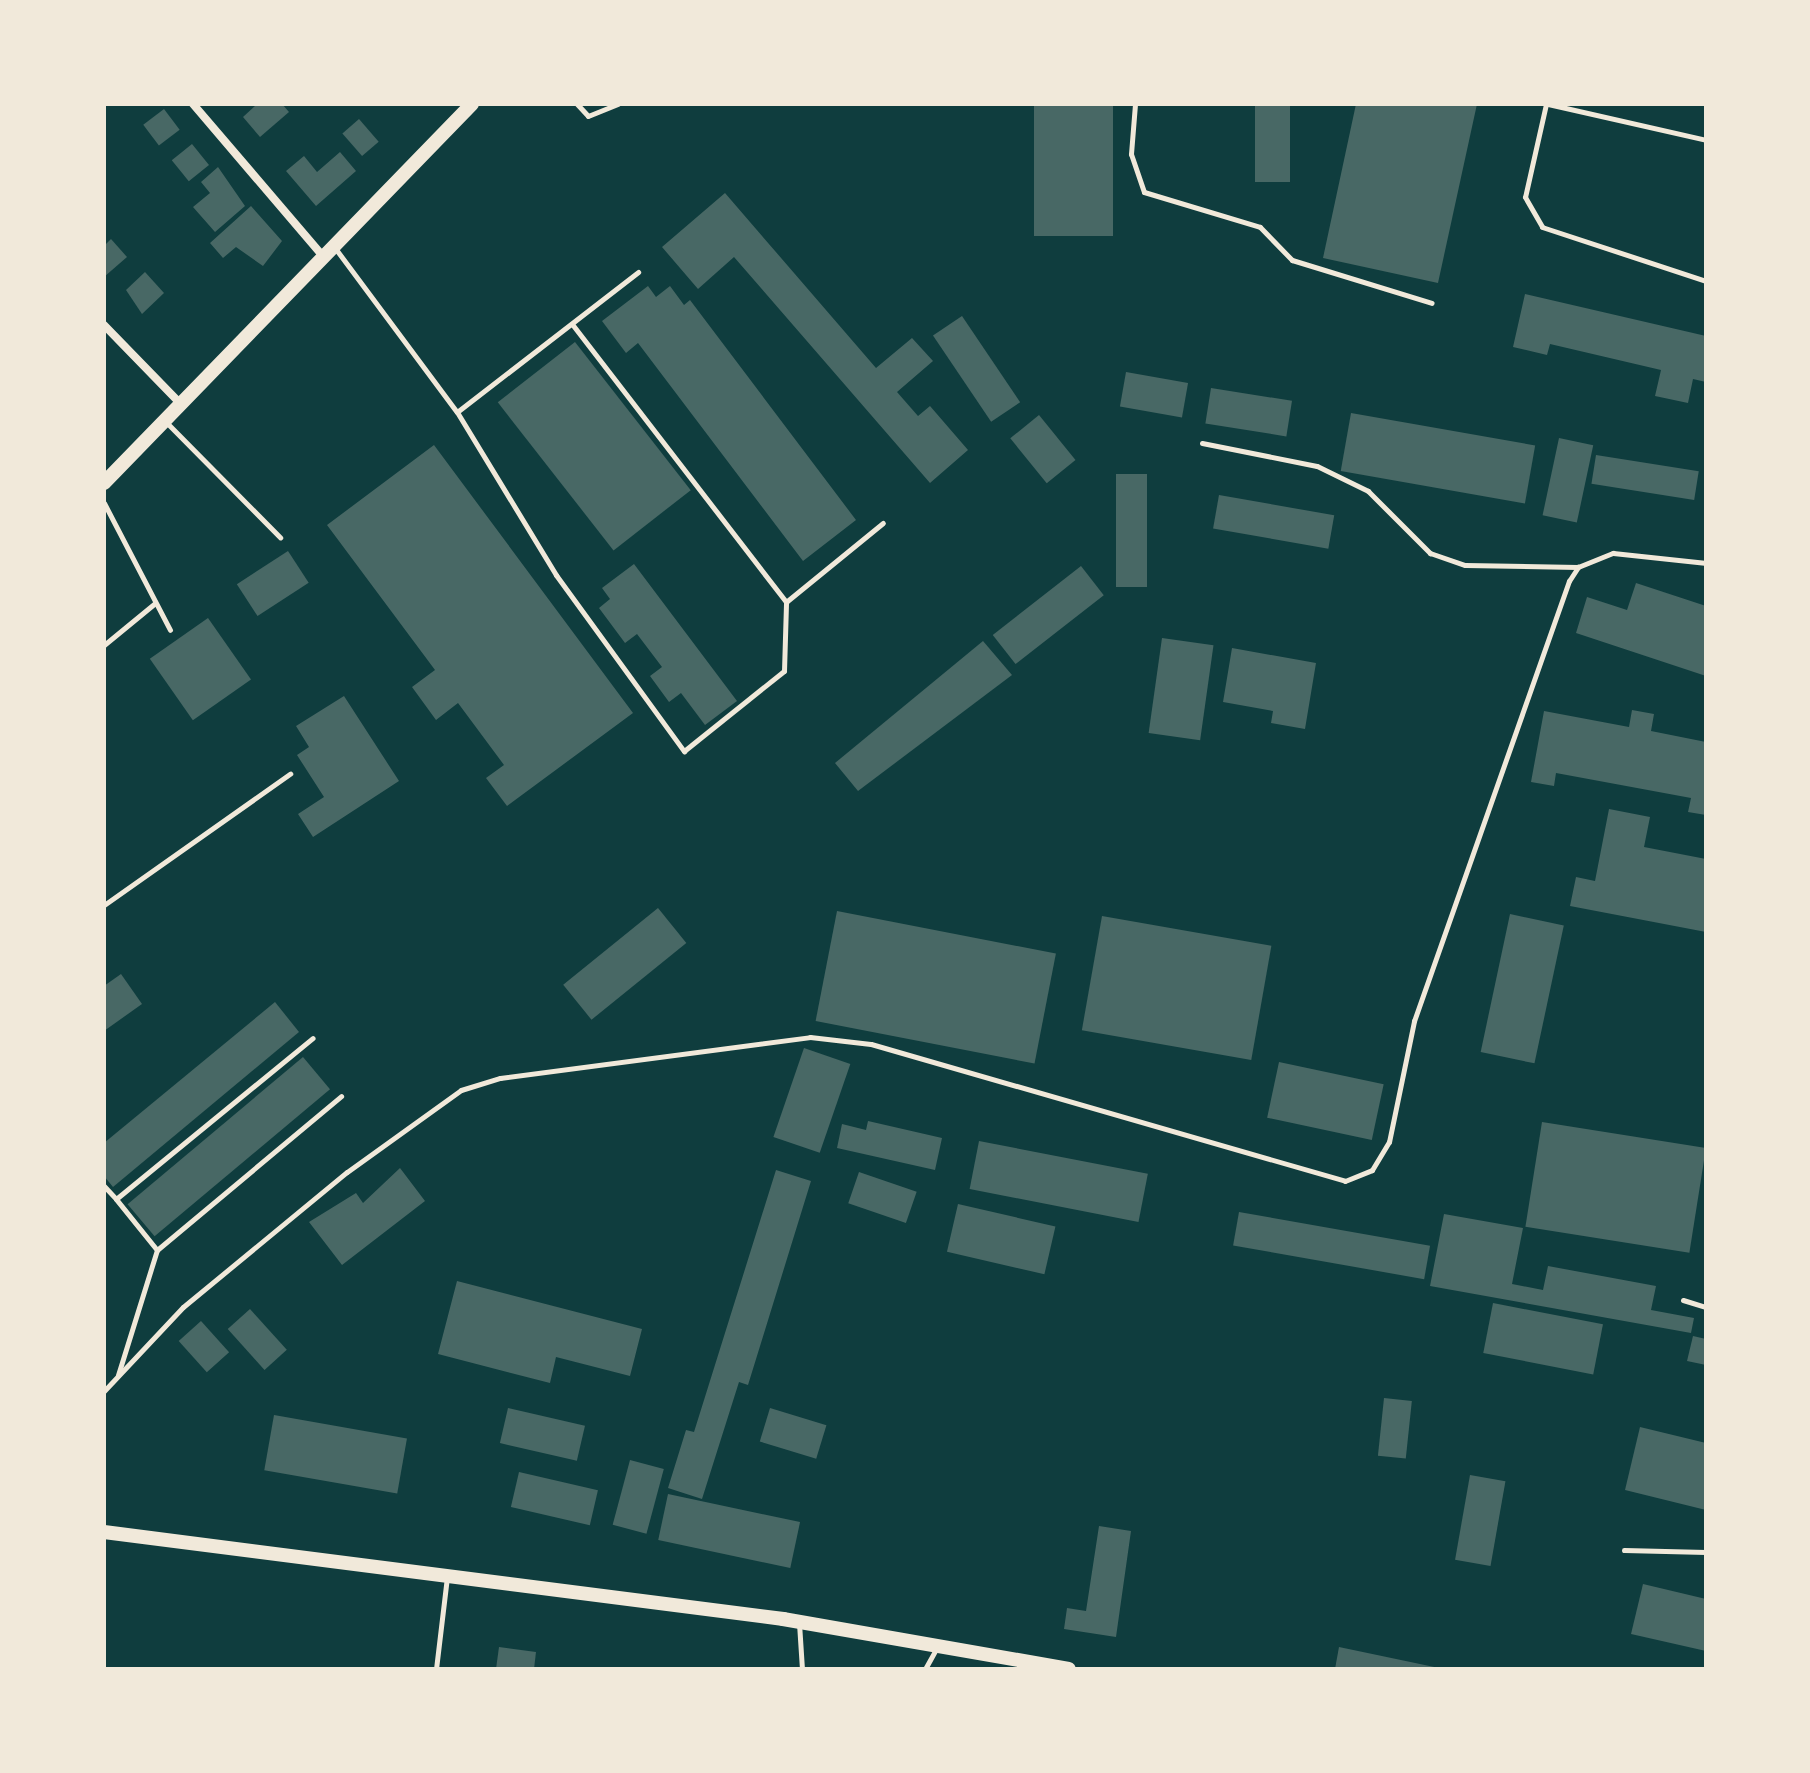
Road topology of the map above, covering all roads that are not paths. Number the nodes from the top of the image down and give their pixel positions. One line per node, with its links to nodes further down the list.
1 (193, 104): 8 (street)
2 (472, 104): 8 (main road)
3 (577, 104): 4 (lane)
4 (618, 104)
5 (1135, 104): 11 (lane)
6 (1547, 104): 7 (lane); 10 (lane)
7 (1706, 140)
8 (327, 250): 14 (main road); 15 (lane)
9 (638, 272): 12 (lane)
10 (1706, 281)
11 (1432, 303)
12 (572, 324): 15 (lane); 24 (lane)
13 (104, 325): 14 (street)
14 (179, 402): 16 (main road)
15 (457, 412): 24 (lane)
16 (163, 420): 18 (main road); 21 (lane)
17 (1202, 443): 23 (lane)
18 (104, 483)
19 (104, 503): 25 (lane)
20 (883, 523): 24 (lane)
21 (280, 537)
22 (1706, 563): 23 (lane)
23 (1578, 567): 37 (lane)
24 (786, 602)
25 (154, 604): 26 (lane); 27 (lane)
26 (170, 630)
27 (104, 645)
28 (290, 774): 29 (lane)
29 (104, 905)
30 (313, 1038): 33 (lane)
31 (341, 1096): 34 (lane)
32 (104, 1186): 33 (lane)
33 (116, 1199): 34 (lane)
34 (157, 1250): 37 (lane)
35 (1683, 1300): 36 (lane)
36 (1706, 1307)
37 (117, 1376): 38 (lane)
38 (104, 1391)
39 (104, 1532): 42 (main road)
40 (1624, 1550): 41 (lane)
41 (1706, 1552)
42 (447, 1576): 43 (main road); 45 (lane)
43 (799, 1622): 44 (main road); 46 (lane)
44 (939, 1642): 47 (lane); 48 (main road)
45 (436, 1669)
46 (802, 1669)
47 (925, 1669)
48 (1069, 1669)

